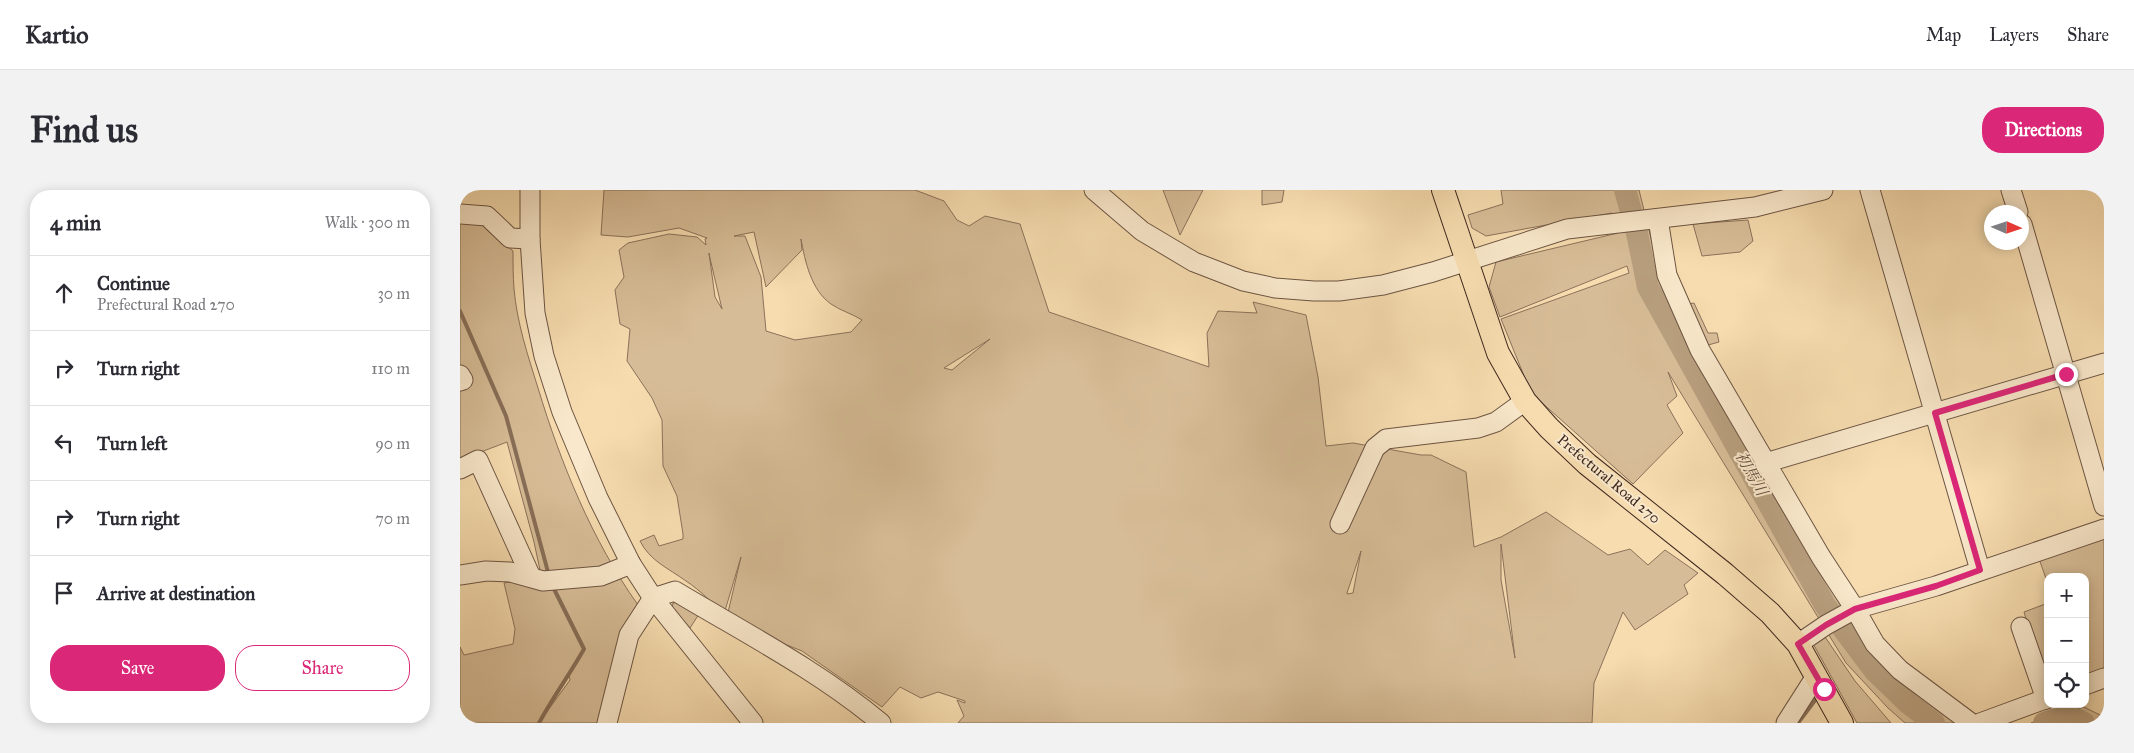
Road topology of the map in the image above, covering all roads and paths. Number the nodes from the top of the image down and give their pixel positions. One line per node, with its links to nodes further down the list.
1 (530, 190): 10 (street)
2 (1094, 190): 12 (street)
3 (1443, 190): 12 (main road, Prefectural Road 270)
4 (1823, 190): 9 (street)
5 (1870, 190): 18 (street)
6 (2011, 190): 7 (street)
7 (2016, 205)
8 (460, 214): 10 (street)
9 (1654, 219): 12 (street); 19 (street)
10 (530, 239): 24 (street)
11 (2029, 248): 14 (street)
12 (1466, 261): 17 (main road, Prefectural Road 270)
13 (2104, 363): 14 (street)
14 (2066, 374): 18 (street); 21 (street)
15 (460, 375): 16 (street)
16 (460, 382)
17 (1525, 401): 22 (street); 31 (main road, Prefectural Road 270)
18 (1935, 413): 19 (street); 25 (street)
19 (1765, 463): 29 (street)
20 (460, 469): 27 (street)
21 (2104, 506)
22 (1340, 524)
23 (2104, 529): 25 (street)
24 (631, 564): 27 (street); 28 (street)
25 (1980, 570): 29 (street)
26 (460, 575): 27 (street)
27 (531, 576)
28 (653, 598): 37 (street); 38 (street); 39 (street)
29 (1853, 610): 31 (street); 42 (street)
30 (2021, 627): 35 (street)
31 (1798, 644): 32 (main road, Prefectural Road 270)
32 (1816, 676): 40 (street); 41 (main road, Prefectural Road 270)
33 (2104, 678): 34 (street)
34 (2089, 684)
35 (2044, 691)
36 (2044, 700): 43 (street)
37 (607, 723)
38 (753, 723)
39 (881, 723)
40 (1786, 723)
41 (1842, 723)
42 (1971, 723)
43 (1980, 723)

